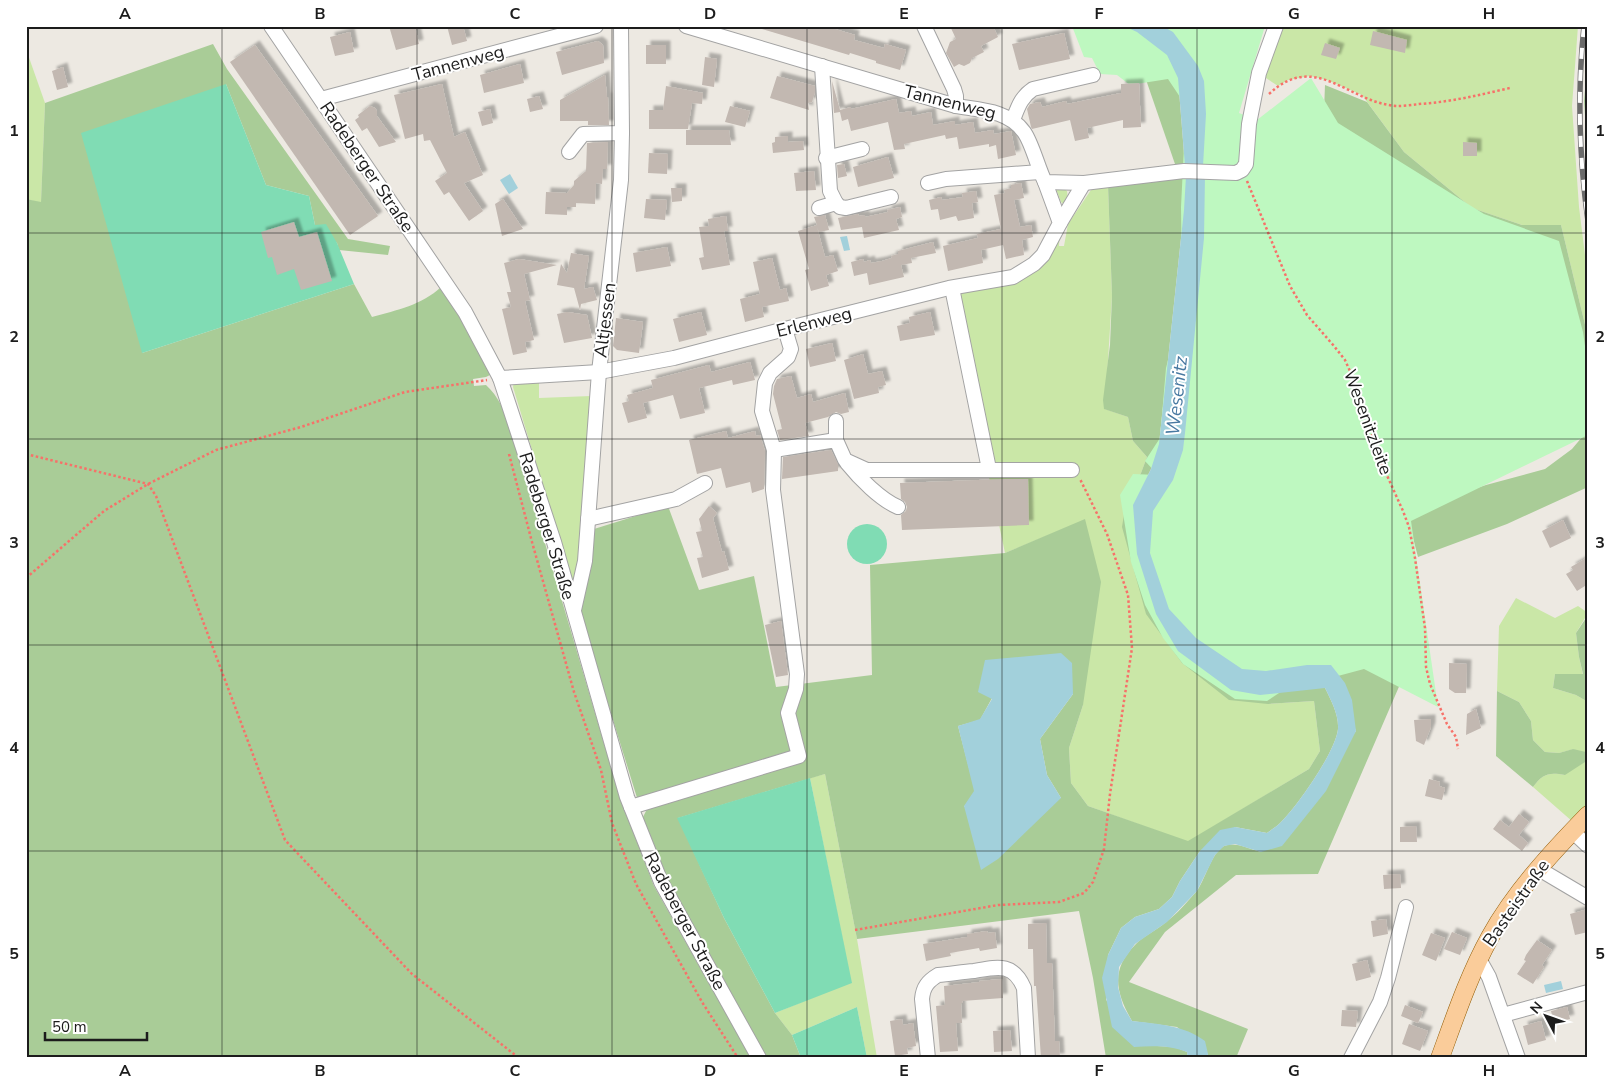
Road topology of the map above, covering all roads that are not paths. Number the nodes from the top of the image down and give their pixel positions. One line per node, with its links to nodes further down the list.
1 (271, 26): 9 (street, Radeberger Straße)
2 (596, 26): 9 (street, Tannenweg)
3 (621, 26): 12 (street, Altjessen)
4 (686, 26): 7 (street, Tannenweg)
5 (924, 26): 10 (street)
6 (1276, 26): 18 (street)
7 (822, 66): 10 (street, Tannenweg); 15 (street)
8 (1092, 75): 11 (street)
9 (321, 100): 26 (street, Radeberger Straße)
10 (956, 106): 11 (street, Tannenweg)
11 (1013, 120): 16 (street, Tannenweg)
12 (622, 133): 14 (street); 25 (street, Altjessen)
13 (862, 149): 15 (street)
14 (569, 152)
15 (826, 158): 20 (street)
16 (1043, 177): 17 (street); 18 (street); 22 (street)
17 (928, 183)
18 (1084, 183): 22 (street, Erlenweg)
19 (891, 198): 20 (street)
20 (836, 203): 21 (street)
21 (819, 208)
22 (1060, 223): 23 (street, Erlenweg)
23 (952, 288): 24 (street, Erlenweg); 31 (street)
24 (785, 329): 25 (street, Erlenweg); 29 (street)
25 (599, 372): 26 (street, Erlenweg); 35 (street, Altjessen)
26 (500, 378): 36 (street, Radeberger Straße)
27 (836, 421): 28 (street)
28 (836, 440): 29 (street); 30 (street)
29 (774, 450): 37 (street)
30 (845, 460): 31 (street); 34 (street)
31 (989, 470): 32 (street)
32 (1072, 470)
33 (705, 483): 35 (street)
34 (898, 507)
35 (588, 520): 36 (street, Altjessen)
36 (574, 613): 37 (street, Radeberger Straße)
37 (631, 807): 47 (street, Radeberger Straße)
38 (1588, 814): 39 (main road, Basteistraße)
39 (1572, 831): 40 (street); 41 (main road, Basteistraße)
40 (1588, 846)
41 (1538, 869): 42 (street); 44 (main road, Basteistraße)
42 (1588, 898)
43 (1406, 907): 50 (street)
44 (1478, 958): 46 (street); 51 (main road, Basteistraße)
45 (1588, 992): 46 (street)
46 (1503, 1015): 52 (street)
47 (759, 1058)
48 (928, 1058): 49 (street)
49 (1028, 1058)
50 (1351, 1058)
51 (1440, 1058)
52 (1518, 1058)

